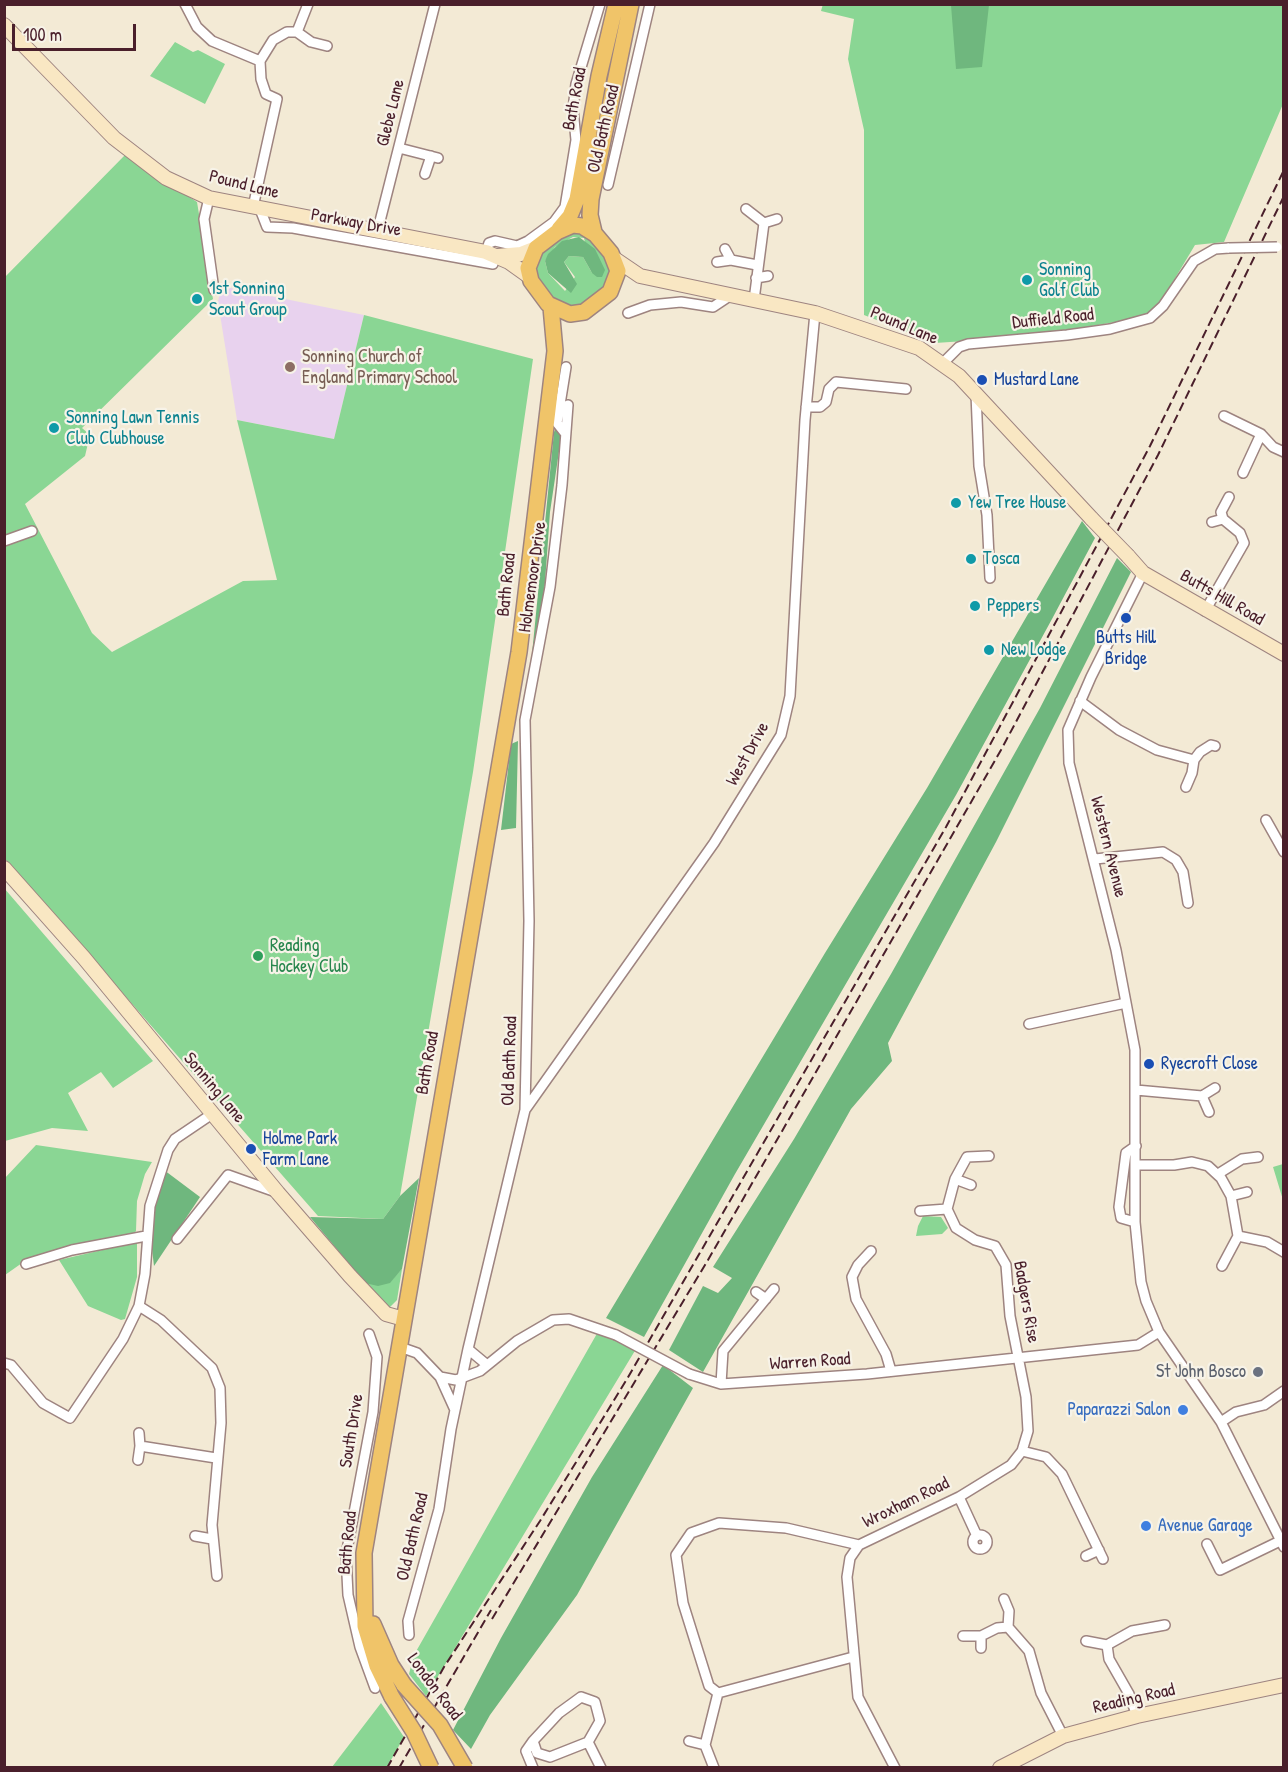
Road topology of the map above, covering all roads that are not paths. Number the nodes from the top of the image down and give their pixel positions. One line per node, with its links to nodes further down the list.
1 (185, 4): 11 (street)
2 (308, 4): 9 (street)
3 (435, 4): 15 (street, Glebe Lane)
4 (600, 4): 30 (street)
5 (616, 4): 12 (main road, Bath Road)
6 (631, 4): 13 (main road, Bath Road)
7 (650, 4): 14 (street, Old Bath Road)
8 (4, 25): 18 (street, Pound Lane)
9 (297, 32): 10 (street); 11 (street)
10 (327, 46)
11 (260, 61): 19 (street)
12 (599, 76): 13 (main road); 24 (main road, Bath Road)
13 (615, 78): 14 (street, Old Bath Road); 25 (main road, Bath Road)
14 (633, 80): 17 (street, Old Bath Road)
15 (399, 148): 16 (street); 23 (street, Glebe Lane)
16 (425, 174)
17 (608, 185)
18 (209, 198): 19 (street, Pound Lane); 39 (street)
19 (256, 208): 23 (street, Pound Lane); 29 (street, Parkway Drive)
20 (746, 209): 22 (street)
21 (777, 219): 22 (street)
22 (764, 223): 34 (street)
23 (378, 229): 29 (street, Pound Lane)
24 (557, 232): 25 (main road); 27 (main road)
25 (594, 232): 31 (main road)
26 (1280, 246): 48 (street, Duffield Road, bridge)
27 (536, 248): 30 (street, Pound Lane); 37 (main road)
28 (725, 249): 32 (street)
29 (460, 252): 30 (street, Pound Lane)
30 (492, 257): 37 (street, Pound Lane)
31 (615, 260): 35 (street, Pound Lane); 40 (main road)
32 (731, 260): 33 (street); 34 (street)
33 (717, 262)
34 (757, 265): 38 (street)
35 (640, 276): 40 (street); 41 (street, Pound Lane)
36 (768, 276): 38 (street)
37 (530, 278): 43 (main road)
38 (756, 278): 42 (street)
39 (214, 290)
40 (612, 290): 44 (main road)
41 (731, 295): 42 (street, Pound Lane); 46 (street)
42 (754, 300): 45 (street, Pound Lane)
43 (551, 307): 44 (main road); 47 (main road, Bath Road)
44 (580, 313): 47 (main road, Bath Road)
45 (814, 313): 48 (street, Pound Lane); 53 (street, West Drive)
46 (628, 314)
47 (555, 351): 71 (main road, Bath Road)
48 (943, 363): 51 (street, Pound Lane)
49 (566, 367): 55 (street, Holmemoor Drive)
50 (906, 389): 53 (street)
51 (976, 394): 66 (street, Pound Lane, bridge); 67 (street)
52 (568, 405): 55 (street, Holmemoor Drive)
53 (806, 407): 86 (street, West Drive)
54 (1224, 416): 56 (street)
55 (565, 433): 72 (street, Holmemoor Drive)
56 (1261, 434): 57 (street); 60 (street)
57 (1272, 447): 58 (street); 59 (street)
58 (1284, 452)
59 (1270, 458)
60 (1243, 473)
61 (1229, 497): 62 (street)
62 (1223, 519): 63 (street); 68 (street)
63 (1212, 522)
64 (32, 531): 65 (street)
65 (4, 541)
66 (1143, 573): 68 (street, Butts Hill Road); 70 (street, Western Avenue)
67 (990, 578)
68 (1205, 611): 69 (street, Butts Hill Road)
69 (1284, 654)
70 (1080, 701): 74 (street); 78 (street, Western Avenue)
71 (511, 702): 72 (street); 113 (main road, Bath Road)
72 (529, 706): 86 (street, Old Bath Road)
73 (1215, 746): 74 (street)
74 (1194, 760): 75 (street)
75 (1186, 787)
76 (1266, 820): 77 (street)
77 (1284, 852)
78 (1095, 859): 80 (street); 81 (street, Western Avenue)
79 (4, 868): 88 (street, Sonning Lane)
80 (1188, 903)
81 (1126, 1003): 82 (street); 84 (street, Western Avenue)
82 (1029, 1024)
83 (1215, 1088): 85 (street)
84 (1136, 1090): 85 (street); 89 (street, Western Avenue)
85 (1202, 1096): 87 (street)
86 (525, 1110): 117 (street, Old Bath Road)
87 (1209, 1112)
88 (212, 1114): 97 (street, Sonning Lane); 102 (street)
89 (1136, 1146): 92 (street, Western Avenue); 101 (street, Western Avenue)
90 (989, 1156): 94 (street)
91 (1258, 1156): 93 (street)
92 (1136, 1165): 93 (street); 101 (street, Western Avenue)
93 (1218, 1174): 98 (street)
94 (956, 1179): 95 (street); 99 (street)
95 (971, 1185)
96 (1247, 1192): 98 (street)
97 (278, 1193): 104 (street); 113 (street, Sonning Lane)
98 (1231, 1196): 103 (street)
99 (947, 1209): 100 (street); 118 (street, Badgers Rise)
100 (920, 1211)
101 (1135, 1222): 114 (street, Western Avenue)
102 (146, 1236): 107 (street); 112 (street)
103 (1238, 1236): 106 (street); 108 (street)
104 (177, 1239)
105 (871, 1251): 121 (street)
106 (1284, 1252)
107 (26, 1264)
108 (1222, 1266)
109 (774, 1289): 111 (street)
110 (756, 1292): 111 (street)
111 (766, 1299): 124 (street)
112 (139, 1306): 119 (street); 131 (street)
113 (404, 1320): 116 (main road, Bath Road)
114 (1159, 1332): 118 (street, Warren Road); 127 (street, Western Avenue)
115 (369, 1334): 134 (street, South Drive)
116 (400, 1347): 122 (street); 135 (main road, Bath Road)
117 (468, 1349): 120 (street); 123 (street, Old Bath Road)
118 (1019, 1358): 121 (street, Warren Road); 130 (street)
119 (4, 1363)
120 (486, 1364): 123 (street, Warren Road); 124 (street, Warren Road, bridge)
121 (891, 1371): 124 (street, Warren Road)
122 (440, 1377): 123 (street, Warren Road); 126 (street)
123 (462, 1377): 126 (street, Old Bath Road)
124 (721, 1384)
125 (1284, 1391): 127 (street)
126 (455, 1410): 150 (street, Old Bath Road)
127 (1221, 1422): 140 (street, Western Avenue)
128 (139, 1433): 129 (street)
129 (140, 1446): 131 (street); 132 (street)
130 (1022, 1451): 133 (street, Wroxham Road); 142 (street)
131 (216, 1458): 138 (street)
132 (138, 1460)
133 (959, 1497): 137 (street); 141 (street, Wroxham Road)
134 (349, 1533): 135 (street); 158 (street, South Drive)
135 (366, 1535): 146 (main road, Bath Road)
136 (195, 1536): 138 (street)
137 (977, 1536)
138 (212, 1539): 144 (street)
139 (1208, 1544): 143 (street)
140 (1282, 1544): 143 (street)
141 (859, 1545): 156 (street, Wroxham Road); 159 (street)
142 (1086, 1556)
143 (1220, 1570): 145 (street)
144 (217, 1576)
145 (1224, 1580)
146 (364, 1595): 166 (main road, Bath Road, bridge); 167 (main road, London Road, bridge)
147 (1004, 1599): 149 (street)
148 (1165, 1624): 154 (street)
149 (1008, 1627): 152 (street); 161 (street)
150 (409, 1635)
151 (963, 1636): 152 (street)
152 (981, 1636): 155 (street)
153 (1086, 1641): 154 (street)
154 (1107, 1645): 160 (street)
155 (981, 1648)
156 (853, 1658): 159 (street); 171 (street, Wroxham Road)
157 (1284, 1685): 160 (street, Reading Road)
158 (375, 1688)
159 (718, 1694): 165 (street)
160 (1137, 1716): 161 (street, Reading Road)
161 (1063, 1736): 172 (street, Reading Road)
162 (533, 1741): 164 (street); 164 (street); 168 (street)
163 (689, 1741): 165 (street)
164 (588, 1742): 169 (street)
165 (705, 1745): 170 (street)
166 (431, 1767)
167 (465, 1767)
168 (533, 1767)
169 (601, 1767)
170 (714, 1767)
171 (895, 1767)
172 (1000, 1767)

